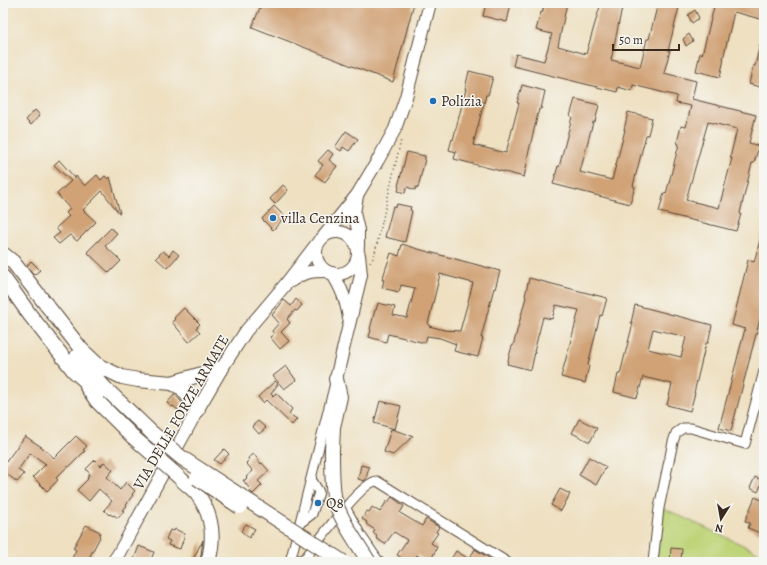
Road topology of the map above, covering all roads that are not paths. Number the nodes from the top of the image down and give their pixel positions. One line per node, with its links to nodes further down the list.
1 (430, 3): 2 (main road, VIA DELLE FORZE ARMATE)
2 (357, 195): 3 (main road, VIA DELLE FORZE ARMATE); 4 (main road)
3 (321, 238): 4 (main road); 7 (main road); 9 (main road, VIA DELLE FORZE ARMATE)
4 (358, 250): 7 (main road); 10 (main road)
5 (3, 254): 15 (highway)
6 (3, 257): 17 (highway)
7 (329, 272): 9 (main road, VIA DELLE FORZE ARMATE); 10 (main road)
8 (3, 277): 12 (highway)
9 (285, 285): 11 (main road, VIA DELLE FORZE ARMATE)
10 (350, 323): 14 (main road)
11 (222, 368): 15 (highway); 16 (main road, VIA DELLE FORZE ARMATE)
12 (74, 370): 17 (highway); 20 (highway, bridge)
13 (764, 371): 27 (street)
14 (336, 379): 21 (street); 24 (highway, bridge)
15 (172, 383): 16 (highway)
16 (198, 409): 19 (main road, VIA DELLE FORZE ARMATE)
17 (150, 436): 22 (highway, bridge); 23 (highway, bridge)
18 (345, 507): 21 (street); 25 (street); 26 (street)
19 (116, 561)
20 (208, 562)
21 (291, 562)
22 (327, 562)
23 (343, 562)
24 (369, 562)
25 (379, 562)
26 (507, 562)
27 (653, 562)

